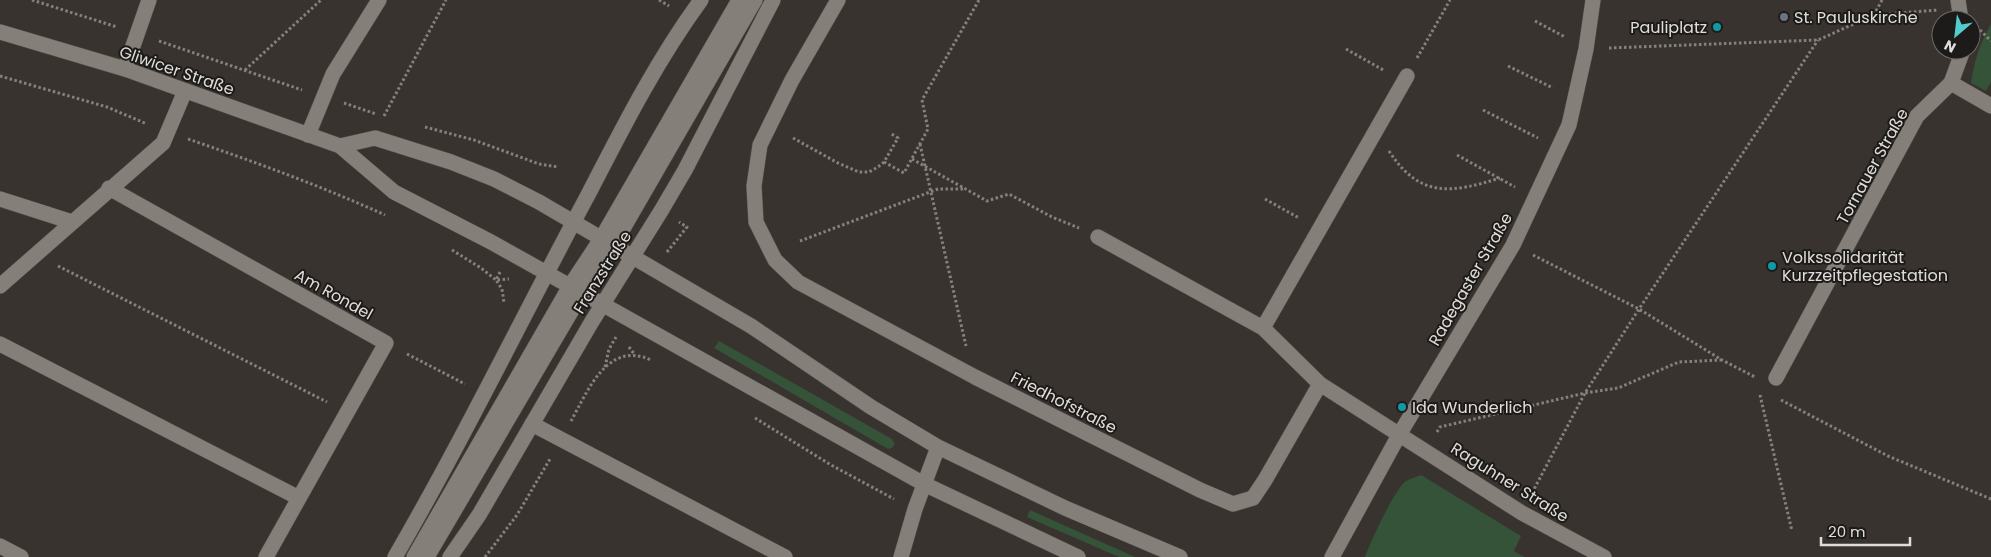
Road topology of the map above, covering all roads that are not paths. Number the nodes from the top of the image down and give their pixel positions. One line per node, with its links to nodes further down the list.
1 (150, 0): 11 (street)
2 (380, 0): 16 (street)
3 (701, 0): 21 (street)
4 (739, 0): 23 (street)
5 (755, 0): 23 (street)
6 (773, 0): 24 (street, Franzstraße)
7 (838, 0): 32 (street, Friedhofstraße)
8 (1593, 0): 34 (street, Radegaster Straße)
9 (0, 32): 11 (street, Gliwicer Straße)
10 (1960, 60): 13 (street)
11 (125, 69): 14 (street, Gliwicer Straße)
12 (1406, 79): 29 (street)
13 (1952, 84): 15 (street); 31 (street, Tornauer Straße)
14 (185, 91): 16 (street, Gliwicer Straße); 18 (street)
15 (1991, 106)
16 (308, 135): 17 (street, Gliwicer Straße)
17 (340, 146): 21 (street); 25 (street, Gliwicer Straße)
18 (109, 188): 20 (street); 37 (street, Am Rondel)
19 (0, 199): 20 (street)
20 (72, 222): 26 (street)
21 (572, 223): 23 (street); 25 (street)
22 (1098, 237): 29 (street)
23 (607, 242): 24 (street); 27 (street)
24 (632, 257): 28 (street, Franzstraße); 35 (street)
25 (547, 273): 27 (street, Gliwicer Straße); 41 (street)
26 (0, 286)
27 (576, 289): 28 (street, Gliwicer Straße); 42 (street); 43 (street)
28 (602, 304): 33 (street, Franzstraße); 36 (street)
29 (1263, 328): 32 (street)
30 (0, 344): 37 (street)
31 (1776, 378)
32 (1320, 384): 34 (street)
33 (532, 424): 44 (street, Franzstraße); 45 (street)
34 (1399, 435): 49 (street, Radegaster Straße); 50 (street, Raguhner Straße)
35 (938, 447): 36 (street); 48 (street)
36 (924, 484): 46 (street); 47 (street)
37 (299, 498): 40 (street)
38 (0, 546): 39 (street)
39 (21, 557)
40 (266, 557)
41 (395, 557)
42 (414, 557)
43 (427, 557)
44 (450, 557)
45 (785, 557)
46 (901, 557)
47 (1078, 557)
48 (1180, 557)
49 (1332, 557)
50 (1604, 557)

